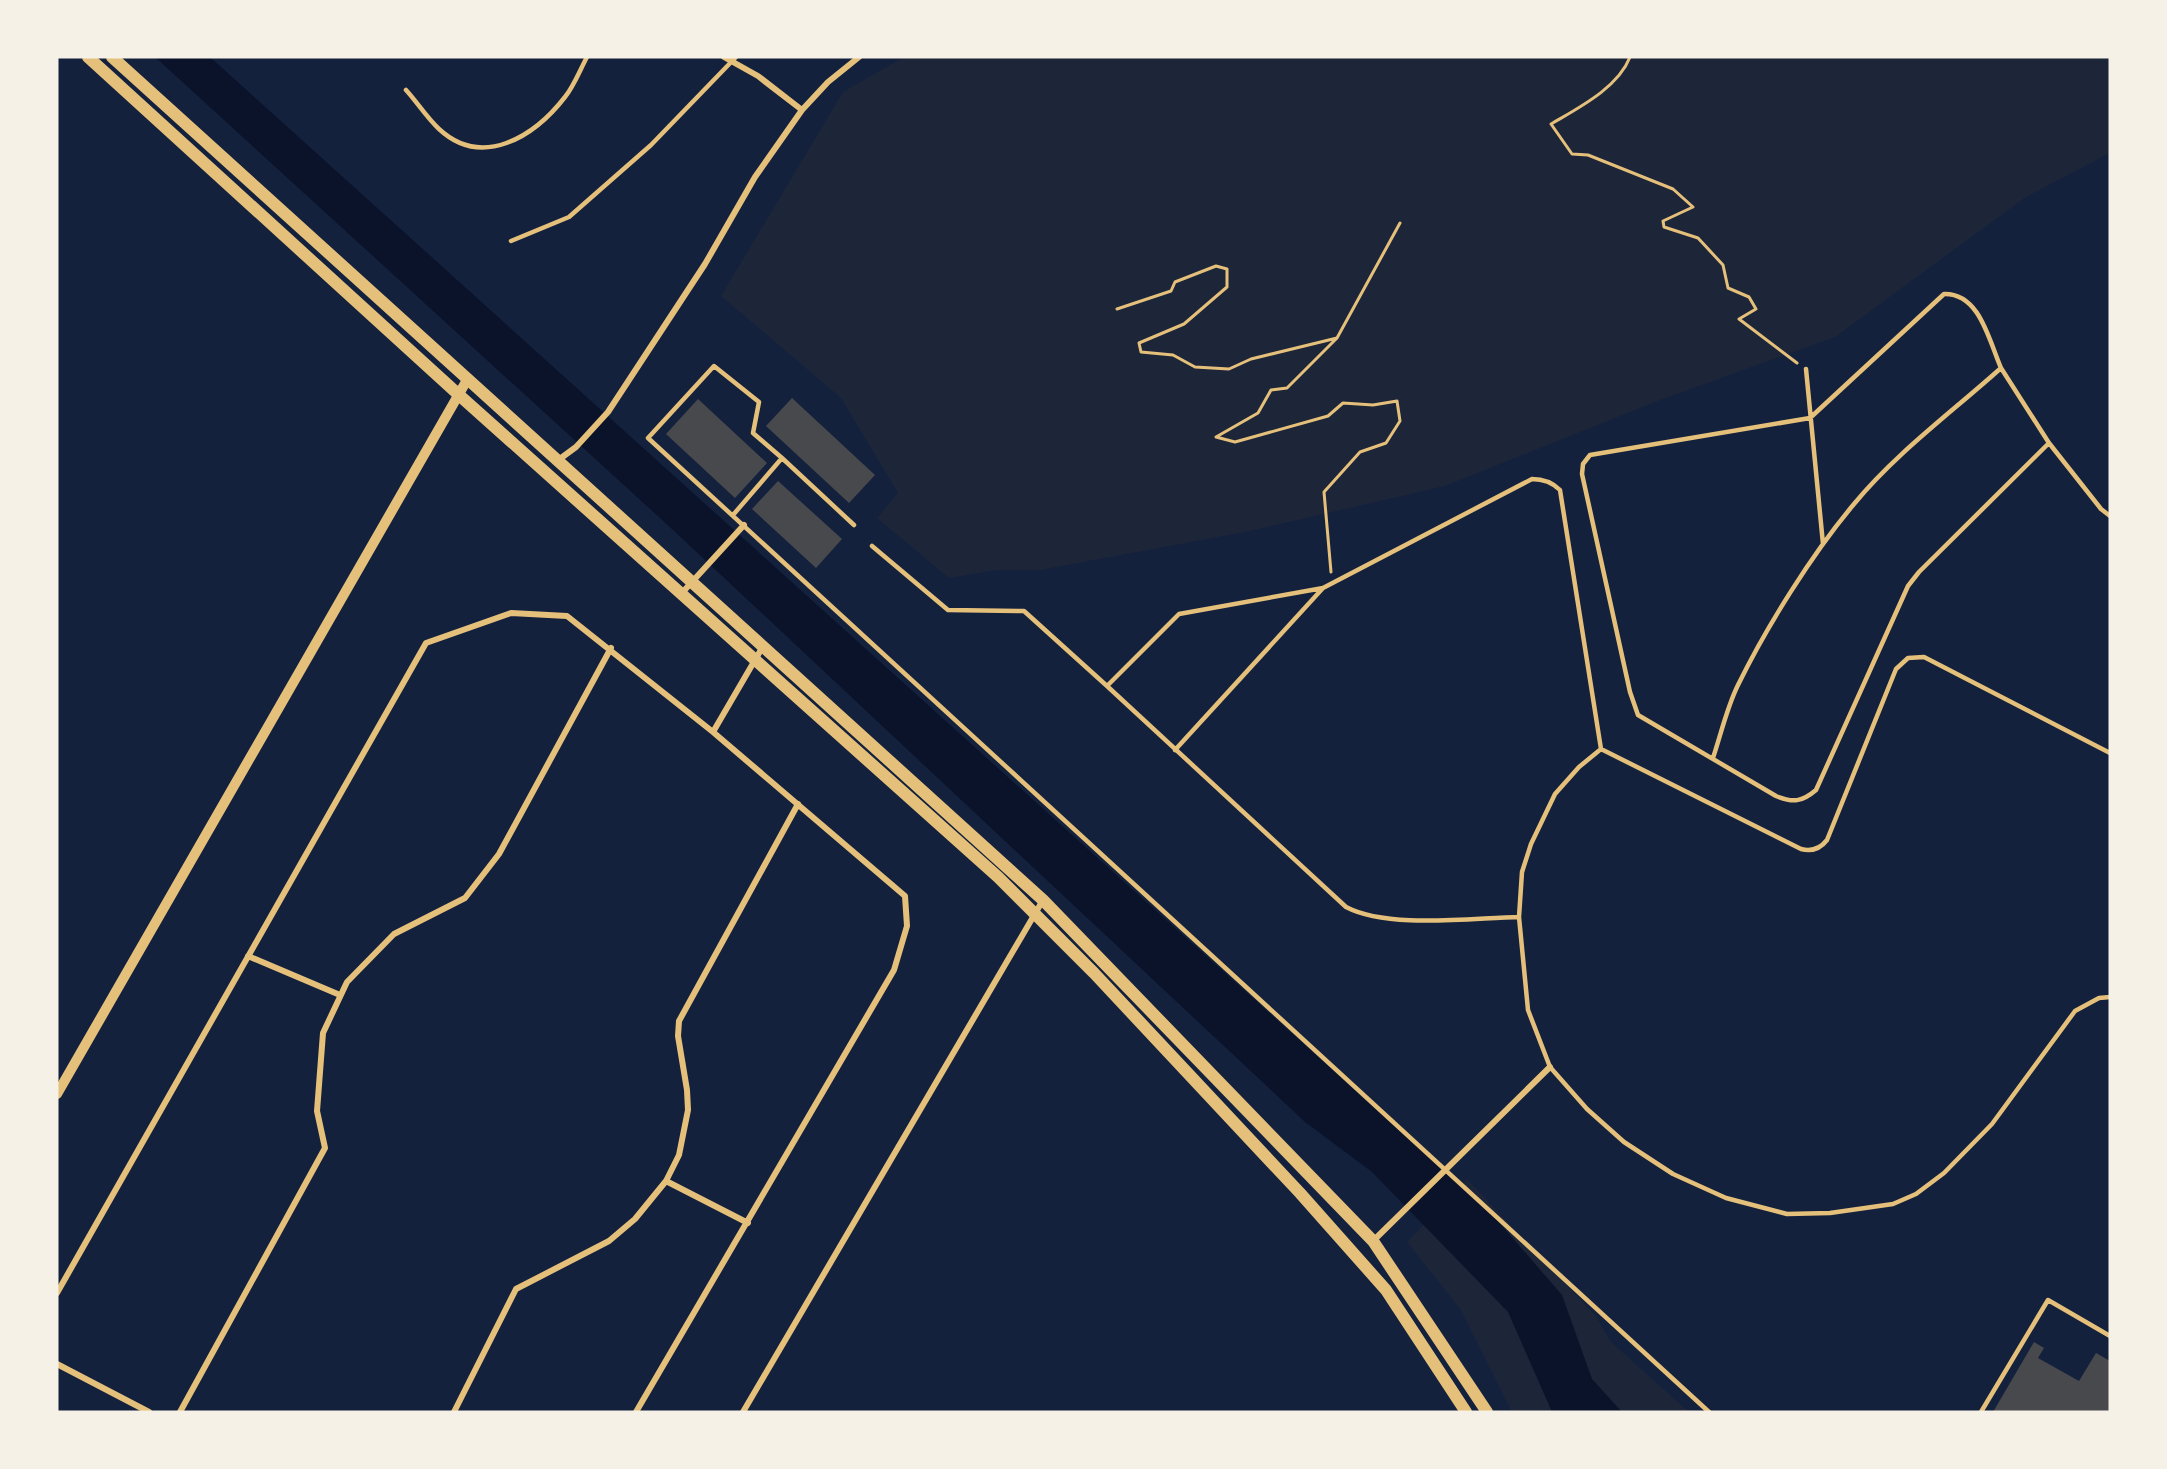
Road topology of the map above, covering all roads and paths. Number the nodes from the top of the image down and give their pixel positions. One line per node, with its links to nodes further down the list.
1 (88, 57): 17 (main road)
2 (112, 57): 16 (main road)
3 (588, 57): 8 (lane)
4 (724, 57): 7 (street)
5 (859, 57): 9 (street)
6 (1630, 57): 15 (path)
7 (734, 59): 9 (street); 11 (lane)
8 (406, 90)
9 (802, 110): 21 (street)
10 (1400, 224): 13 (path)
11 (511, 241)
12 (1118, 309): 13 (path)
13 (1337, 338): 29 (path)
14 (2001, 368): 18 (lane); 19 (lane); 26 (lane)
15 (1806, 369): 18 (lane)
16 (467, 380): 17 (street); 21 (main road)
17 (459, 395): 31 (main road); 49 (street)
18 (1810, 418): 26 (lane); 40 (lane)
19 (2049, 443): 23 (lane); 40 (lane)
20 (782, 458): 22 (lane); 22 (lane); 25 (lane)
21 (557, 461): 28 (main road)
22 (733, 515): 24 (lane)
23 (2110, 516)
24 (744, 525): 28 (street); 50 (lane)
25 (854, 525)
26 (1824, 544): 40 (lane)
27 (872, 546): 35 (lane)
28 (691, 583): 31 (street); 33 (main road)
29 (1332, 584): 30 (lane); 37 (lane)
30 (1323, 588): 35 (lane); 38 (lane)
31 (681, 594): 34 (main road)
32 (611, 648): 36 (street); 45 (street); 46 (street)
33 (762, 648): 34 (street); 42 (main road)
34 (755, 660): 36 (street); 43 (main road)
35 (1107, 686): 38 (lane)
36 (713, 732): 41 (street)
37 (1601, 749): 39 (lane); 44 (lane)
38 (1175, 750): 44 (lane)
39 (2110, 753)
40 (1713, 758)
41 (798, 804): 51 (street); 52 (street)
42 (1043, 900): 43 (street); 53 (main road)
43 (1035, 914): 61 (street); 62 (main road)
44 (1519, 917): 48 (lane)
45 (248, 957): 46 (street); 54 (street)
46 (340, 995): 58 (street)
47 (2110, 997): 48 (lane)
48 (1550, 1067): 50 (street)
49 (57, 1094)
50 (1446, 1170): 53 (street); 64 (lane)
51 (666, 1181): 52 (street); 59 (street)
52 (748, 1223): 60 (street)
53 (1373, 1241): 63 (main road)
54 (57, 1293)
55 (2110, 1336): 65 (lane)
56 (57, 1364): 57 (street)
57 (149, 1412)
58 (180, 1412)
59 (454, 1412)
60 (636, 1412)
61 (742, 1412)
62 (1466, 1412)
63 (1487, 1412)
64 (1709, 1412)
65 (1981, 1412)

